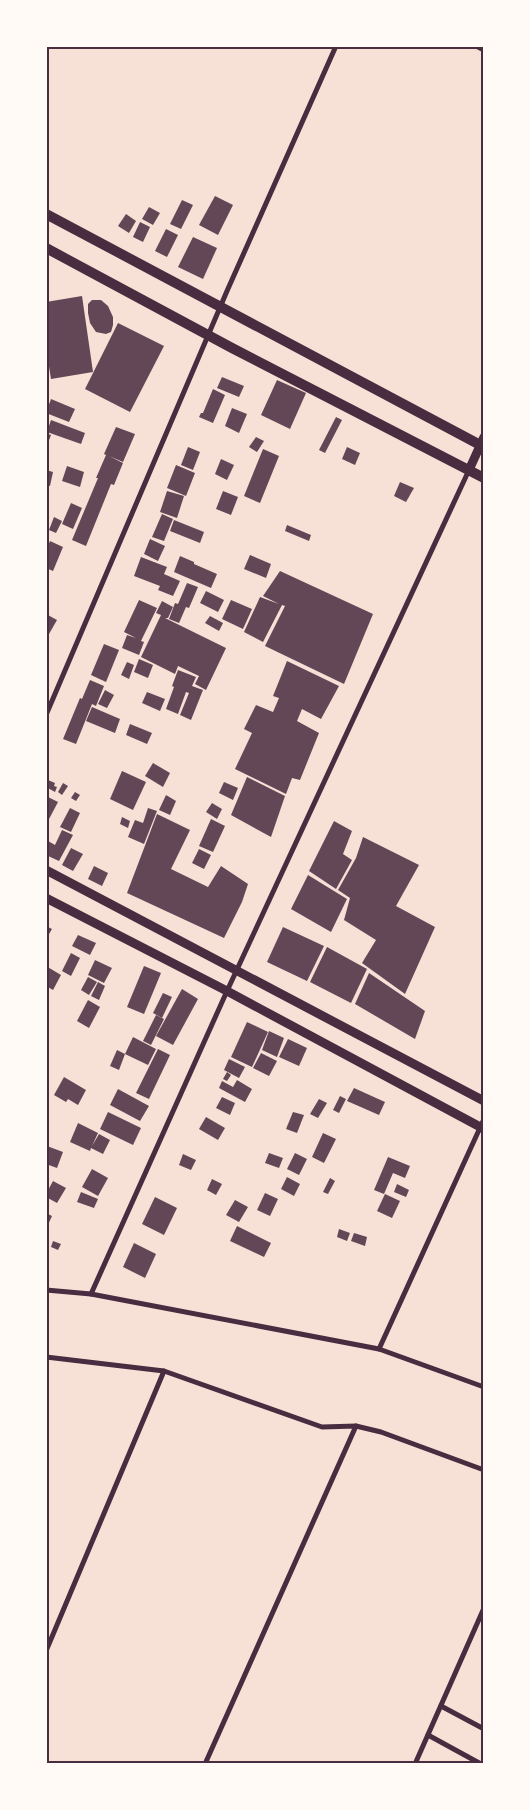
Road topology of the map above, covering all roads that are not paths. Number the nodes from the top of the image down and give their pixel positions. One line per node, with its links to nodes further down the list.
1 (336, 46): 6 (street)
2 (476, 46): 3 (street)
3 (484, 50)
4 (46, 214): 6 (main road)
5 (46, 248): 7 (main road)
6 (220, 308): 7 (street); 8 (main road)
7 (208, 336): 9 (main road); 11 (street)
8 (483, 443): 9 (street)
9 (469, 470): 10 (main road); 14 (street)
10 (484, 478)
11 (46, 715)
12 (46, 870): 14 (street)
13 (46, 898): 15 (street)
14 (237, 972): 15 (street); 16 (street)
15 (227, 991): 17 (street); 19 (street)
16 (484, 1101)
17 (483, 1125): 20 (street)
18 (46, 1290): 19 (street)
19 (91, 1294): 20 (street)
20 (379, 1349): 23 (street)
21 (46, 1357): 22 (street)
22 (164, 1371): 24 (street); 27 (street)
23 (484, 1387)
24 (356, 1426): 25 (street); 31 (street)
25 (484, 1470)
26 (484, 1608): 28 (street)
27 (46, 1651)
28 (440, 1706): 29 (street); 30 (street)
29 (484, 1729)
30 (428, 1735): 32 (street); 33 (street)
31 (205, 1764)
32 (415, 1764)
33 (481, 1764)

